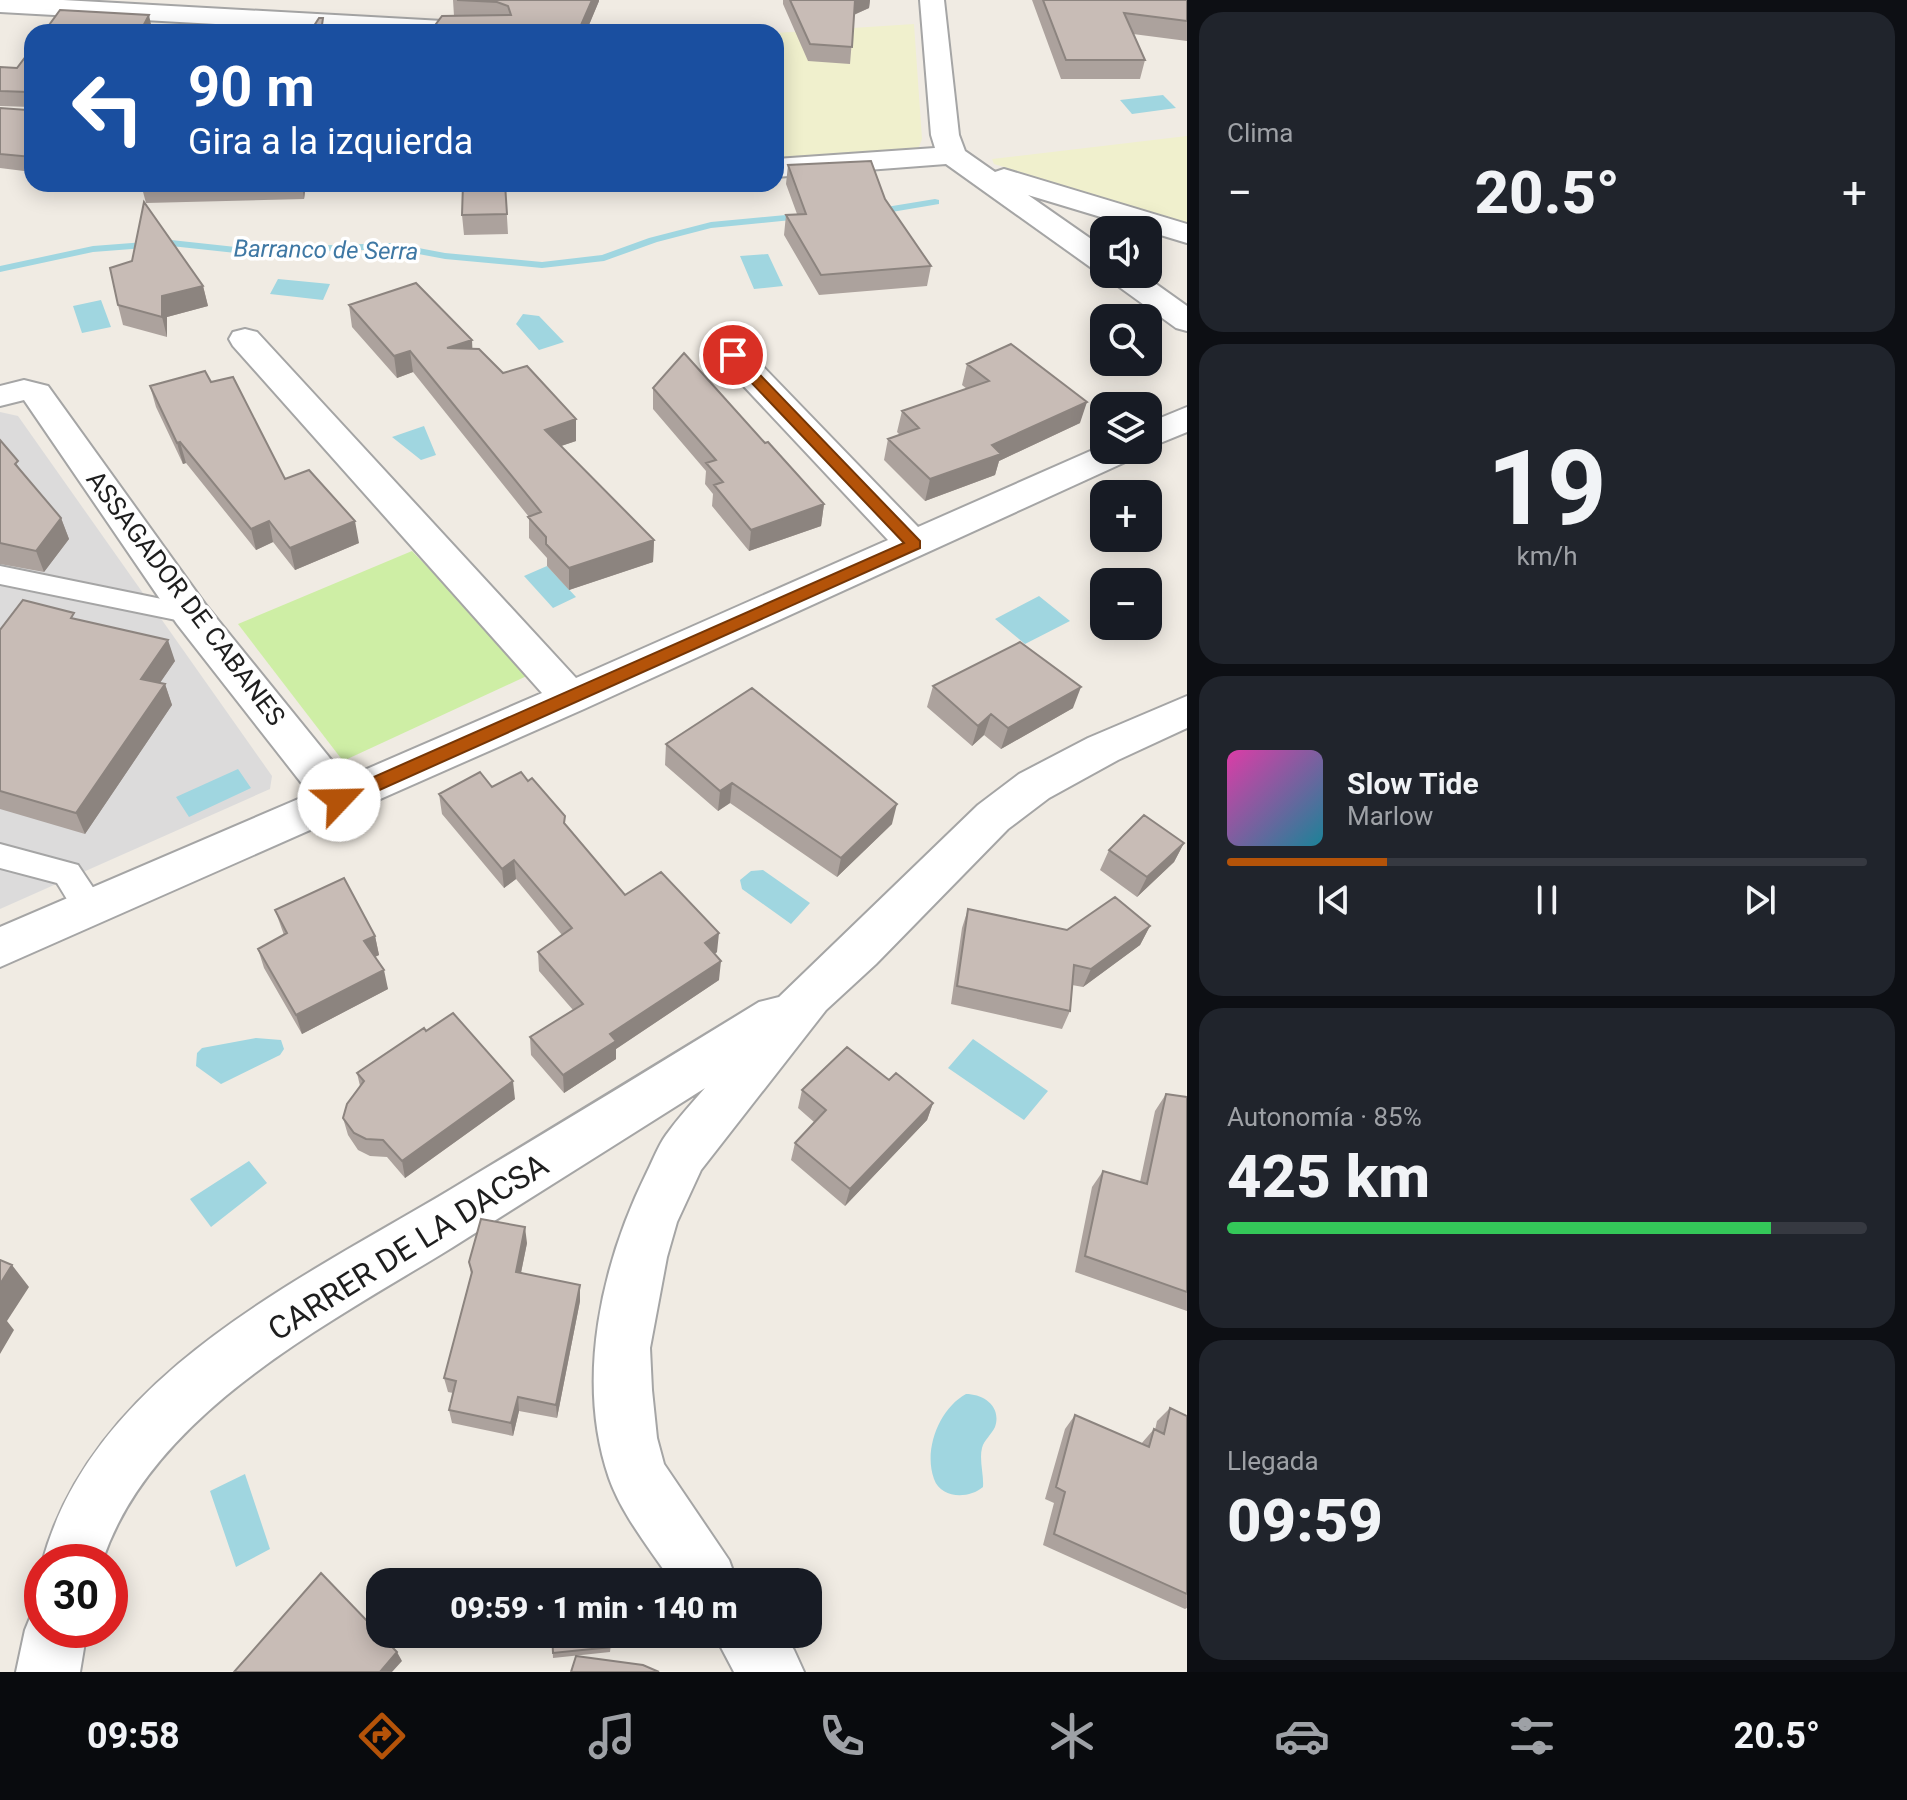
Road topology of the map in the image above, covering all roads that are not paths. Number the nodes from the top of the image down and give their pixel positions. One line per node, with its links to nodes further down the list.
1 (932, 0): 6 (street)
2 (1, 5): 4 (street)
3 (332, 11): 4 (street); 5 (street)
4 (198, 24)
5 (434, 24)
6 (961, 161): 7 (street); 8 (street); 9 (street)
7 (784, 168)
8 (1187, 234)
9 (1090, 252)
10 (1141, 288): 11 (street)
11 (1187, 321)
12 (245, 339): 21 (street)
13 (733, 355): 18 (street)
14 (18, 394): 20 (street, ASSAGADOR DE CABANES)
15 (1187, 418): 16 (street)
16 (1162, 430)
17 (1091, 464): 18 (street)
18 (914, 545): 21 (street)
19 (0, 575): 20 (lane)
20 (191, 614): 23 (street, ASSAGADOR DE CABANES)
21 (570, 698): 23 (street)
22 (1187, 711): 27 (street, CARRER DE LA DACSA)
23 (339, 800): 25 (street)
24 (0, 856): 25 (lane)
25 (90, 907): 26 (street)
26 (0, 948)
27 (809, 996): 28 (street, CARRER DE LA DACSA); 29 (street, CARRER DE LA DACSA)
28 (77, 1544)
29 (697, 1568)
30 (53, 1648): 32 (street)
31 (755, 1648): 33 (street)
32 (48, 1672)
33 (772, 1672)

